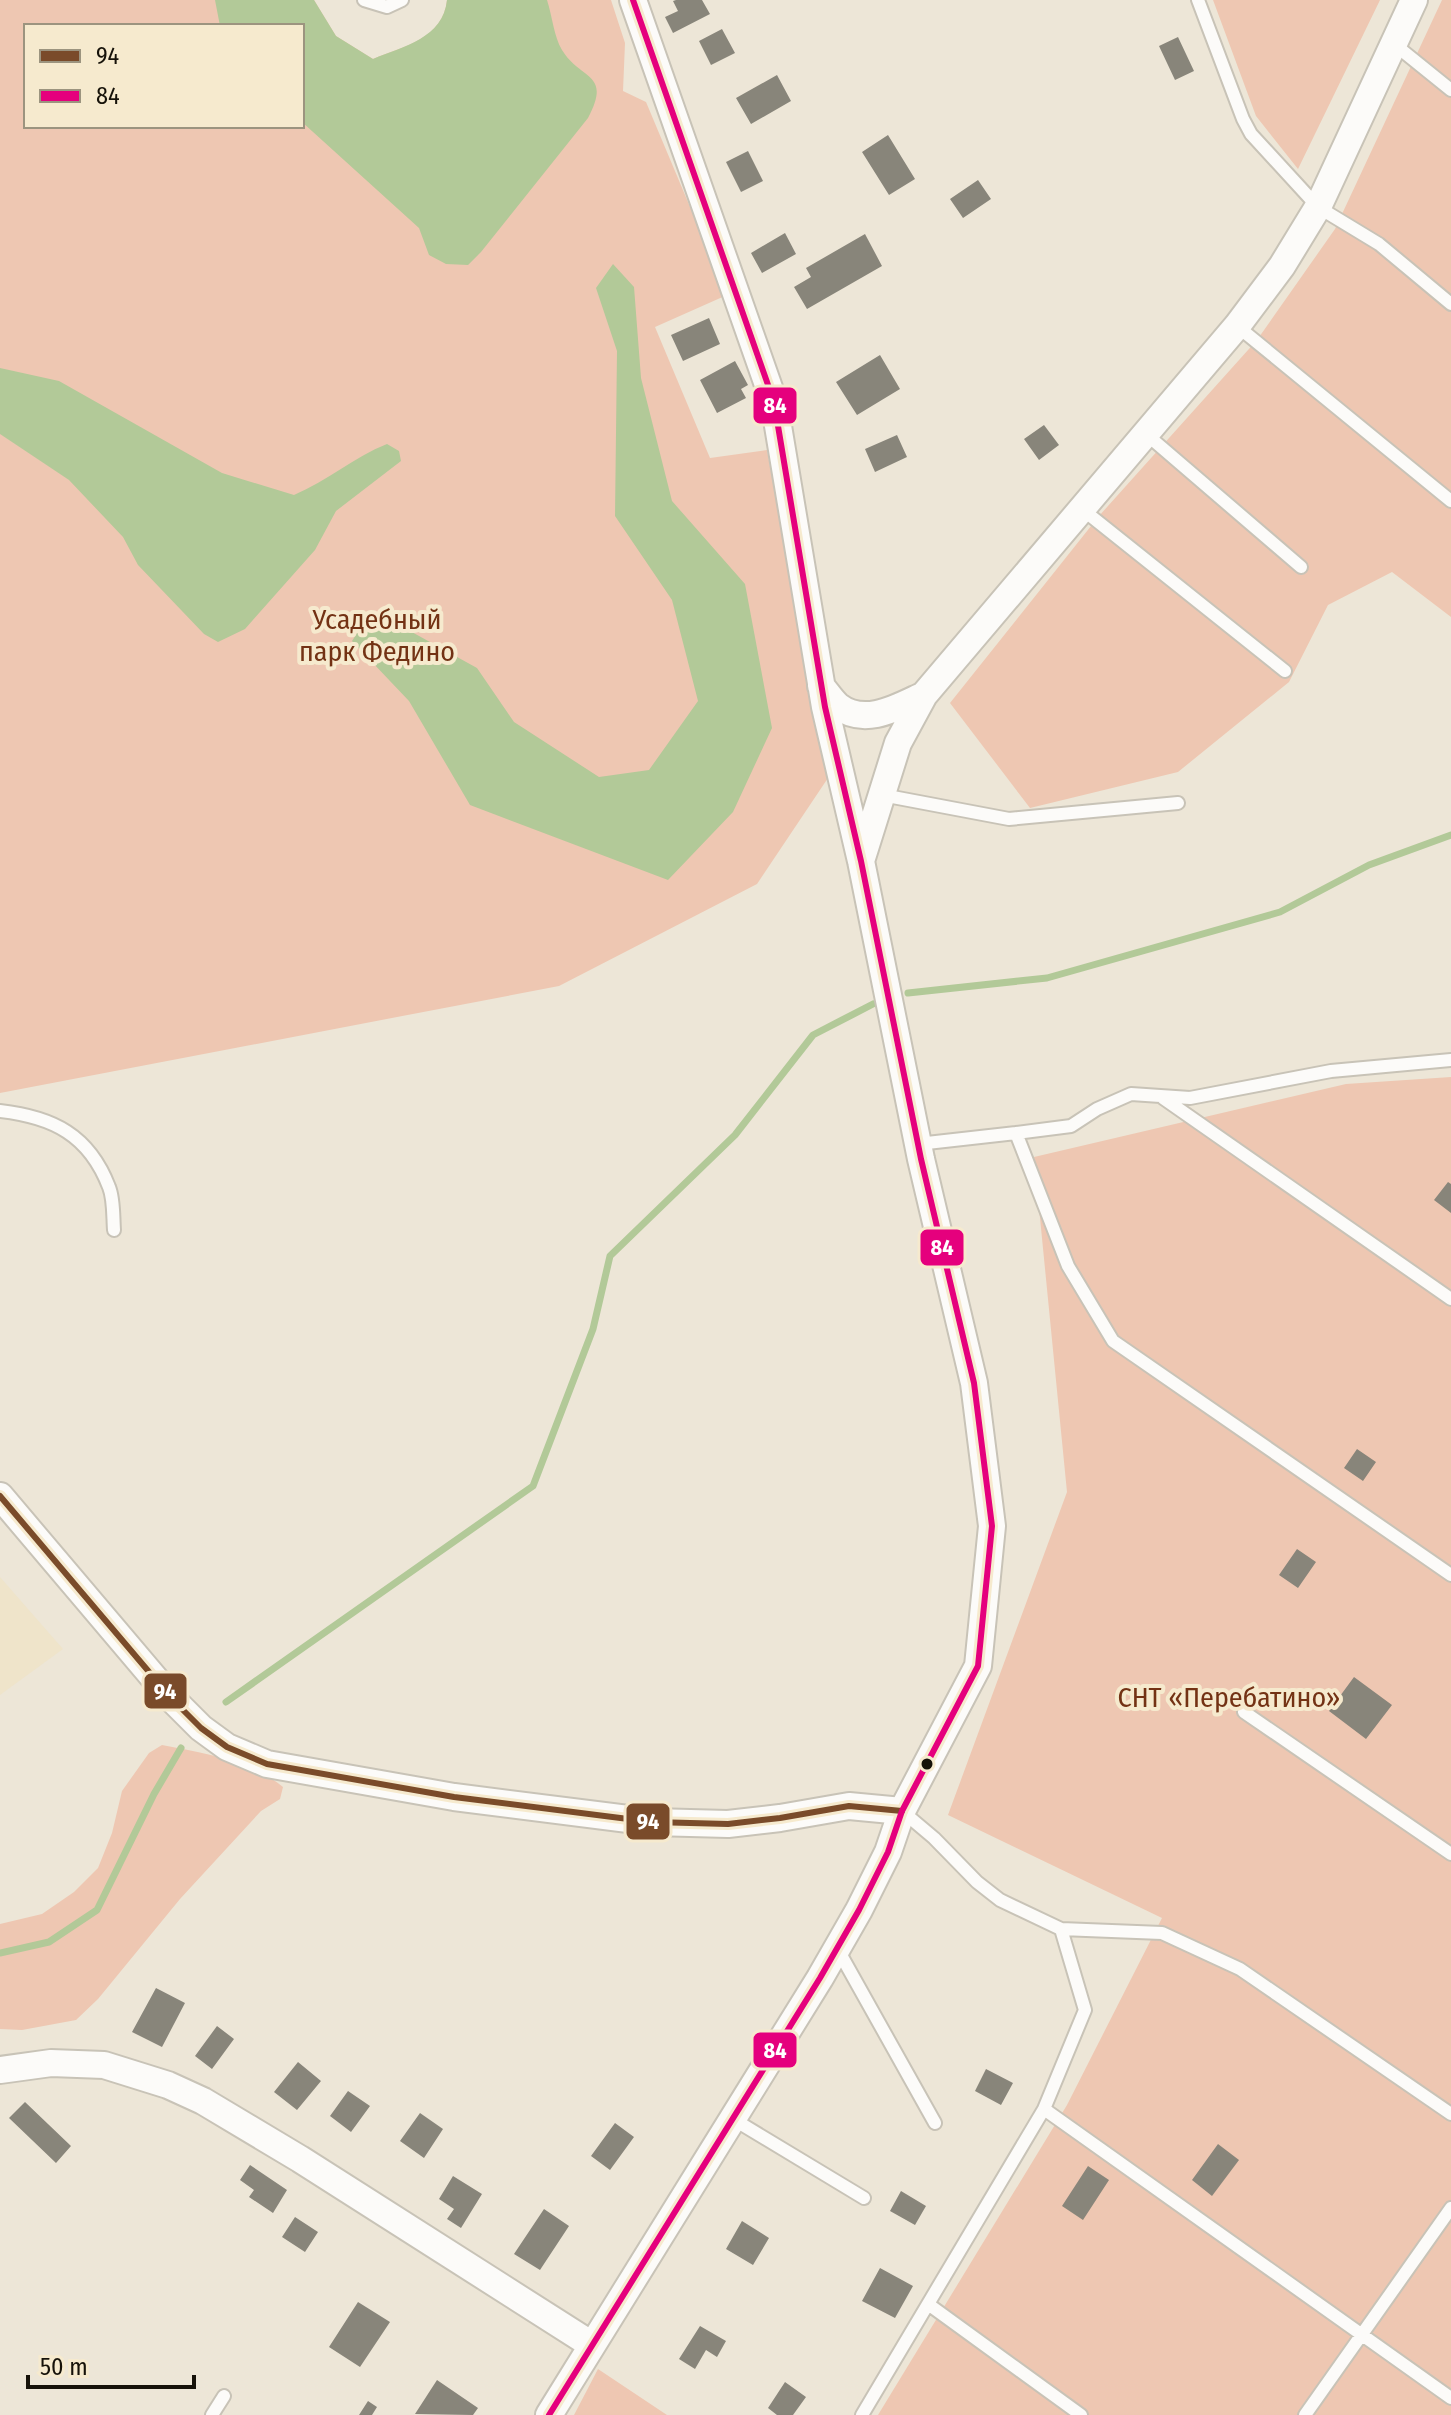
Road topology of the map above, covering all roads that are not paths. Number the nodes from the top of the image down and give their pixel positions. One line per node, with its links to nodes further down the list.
1 (364, 0): 2 (lane)
2 (402, 0)
3 (633, 0): 16 (street)
4 (1198, 0): 8 (lane)
5 (1414, 0): 6 (street)
6 (1394, 44): 7 (lane); 8 (street)
7 (1451, 90)
8 (1318, 207): 9 (lane); 10 (street)
9 (1451, 304)
10 (1237, 326): 11 (street); 12 (lane)
11 (1146, 434): 13 (street); 14 (lane)
12 (1451, 501)
13 (1082, 509): 15 (lane); 17 (street)
14 (1301, 567)
15 (1285, 671)
16 (821, 686): 17 (street); 20 (street)
17 (924, 695): 18 (street)
18 (882, 795): 19 (lane); 20 (street)
19 (1178, 803)
20 (861, 861): 25 (street)
21 (1451, 1060): 22 (lane)
22 (1160, 1096): 24 (lane); 27 (lane)
23 (0, 1111): 26 (lane)
24 (1016, 1133): 25 (lane); 29 (lane)
25 (918, 1144): 31 (street)
26 (114, 1230)
27 (1451, 1299)
28 (0, 1496): 31 (street)
29 (1451, 1575)
30 (1244, 1712): 32 (lane)
31 (902, 1811): 33 (lane); 34 (street)
32 (1451, 1854)
33 (1061, 1929): 36 (lane); 37 (lane)
34 (837, 1948): 38 (street); 39 (lane)
35 (0, 2070): 44 (street)
36 (1044, 2109): 42 (lane); 43 (lane)
37 (1451, 2114)
38 (733, 2119): 40 (lane); 44 (street)
39 (935, 2123)
40 (864, 2198)
41 (1451, 2208): 43 (lane)
42 (928, 2304): 49 (lane); 50 (lane)
43 (1362, 2335): 46 (lane); 51 (lane)
44 (592, 2345): 48 (street)
45 (224, 2396): 47 (lane)
46 (1451, 2398)
47 (212, 2415)
48 (549, 2415)
49 (862, 2415)
50 (1081, 2415)
51 (1305, 2415)

